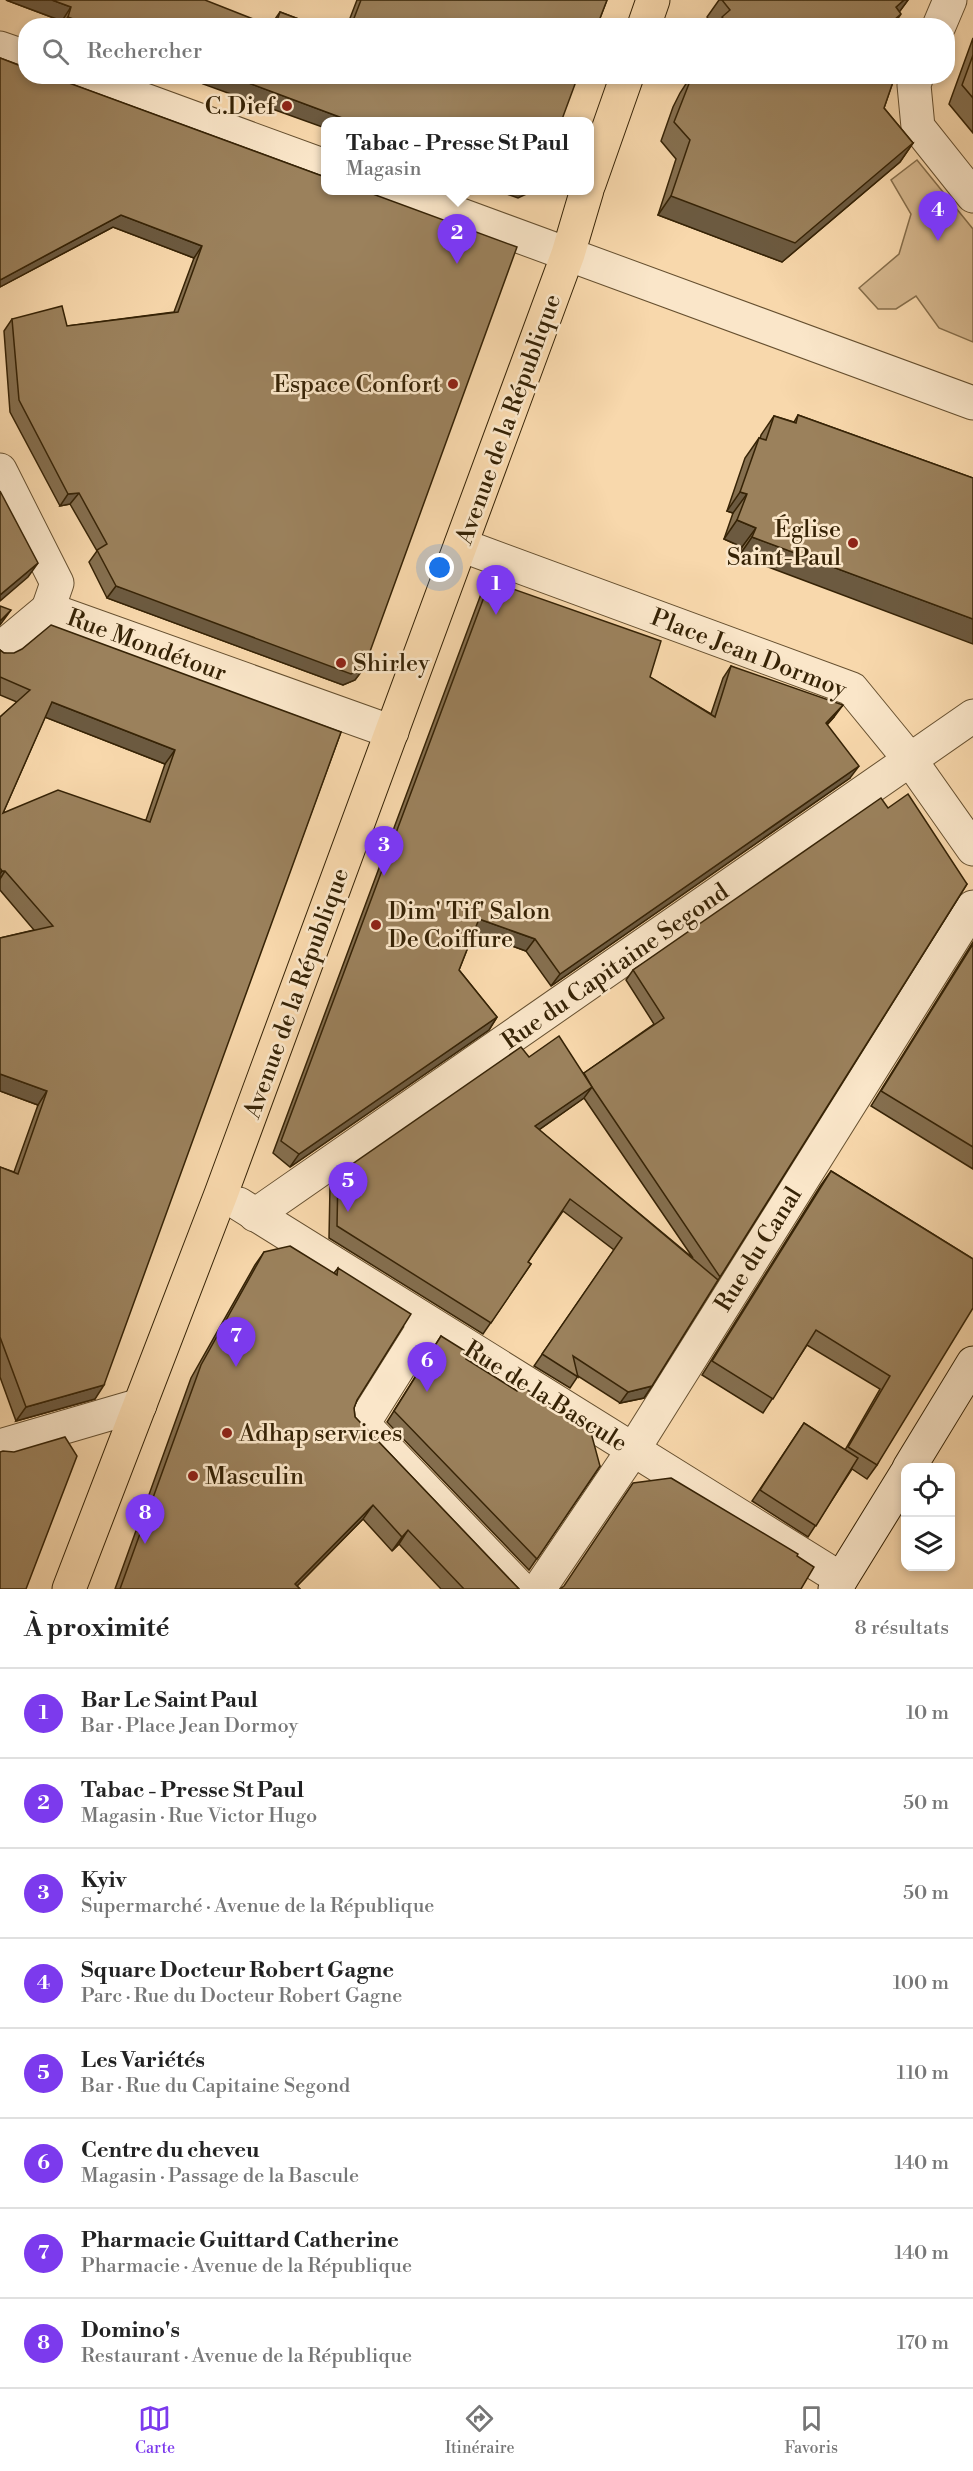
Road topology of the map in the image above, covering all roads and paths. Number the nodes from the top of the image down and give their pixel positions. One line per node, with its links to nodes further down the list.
1 (653, 0): 3 (main road)
2 (950, 0): 4 (street)
3 (647, 18)
4 (942, 18)
5 (0, 48): 6 (street)
6 (18, 54)
7 (101, 84): 10 (street)
8 (624, 84): 11 (main road)
9 (914, 84): 14 (street)
10 (321, 165)
11 (594, 170)
12 (407, 195): 15 (street)
13 (586, 195): 15 (main road, Avenue de la République)
14 (973, 196)
15 (568, 254): 16 (street); 18 (main road, Avenue de la République)
16 (973, 404)
17 (0, 470): 19 (street, Rue Mondétour)
18 (461, 545): 22 (main road, Avenue de la République); 23 (street, Place Jean Dormoy)
19 (48, 609): 20 (street); 22 (street, Rue Mondétour)
20 (0, 649)
21 (973, 717): 23 (street, Rue du Capitaine Segond)
22 (392, 732): 26 (main road, Avenue de la République)
23 (911, 761): 24 (street, Place Jean Dormoy); 27 (street, Rue du Capitaine Segond)
24 (973, 849)
25 (973, 907): 32 (street, Rue du Canal)
26 (221, 1194): 27 (street, Rue de la Bascule); 30 (main road, Avenue de la République)
27 (255, 1215): 28 (street, Rue de la Bascule)
28 (427, 1322): 32 (street, Rue de la Bascule); 37 (street)
29 (973, 1363): 33 (street)
30 (140, 1405): 31 (street); 36 (main road, Avenue de la République)
31 (0, 1446)
32 (633, 1450): 35 (street, Rue de la Bascule); 38 (street, Rue du Canal)
33 (911, 1463)
34 (901, 1482): 35 (street)
35 (838, 1584)
36 (69, 1589)
37 (521, 1589)
38 (539, 1589)

